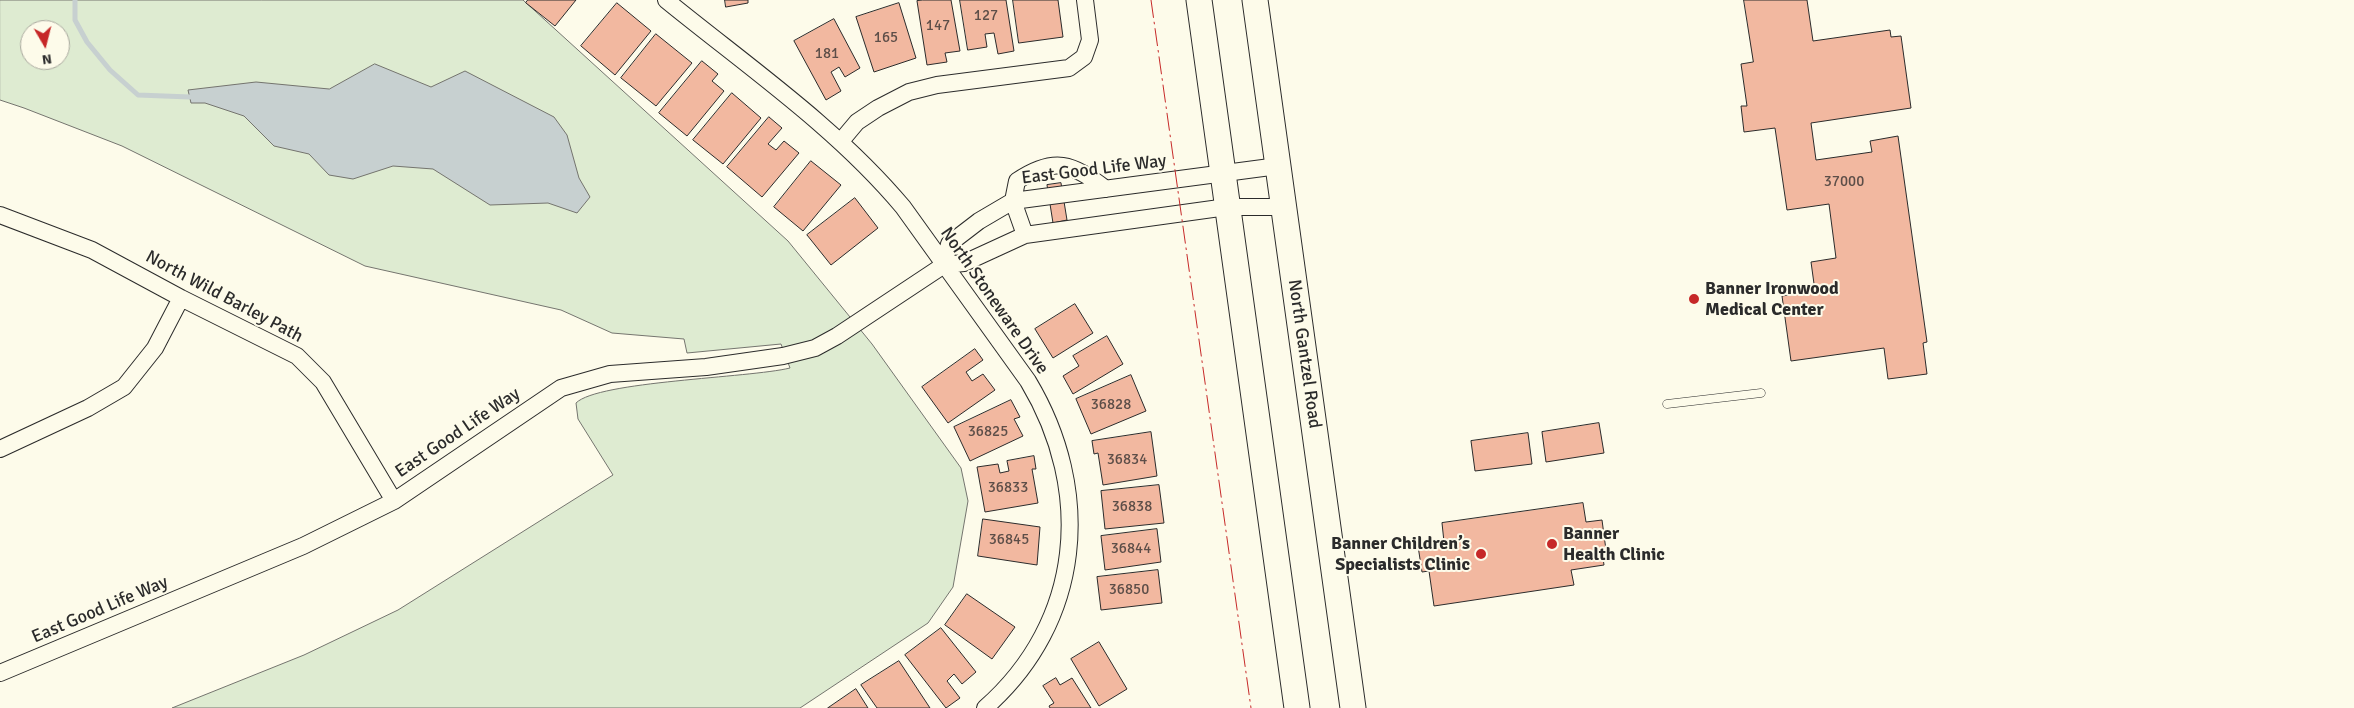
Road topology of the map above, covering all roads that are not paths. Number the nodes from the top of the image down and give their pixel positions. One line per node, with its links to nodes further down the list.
1 (666, 0): 5 (street, North Stoneware Drive)
2 (1085, 0): 5 (street)
3 (1199, 0): 7 (main road)
4 (1255, 0): 6 (main road, North Gantzel Road)
5 (841, 141): 14 (street, North Stoneware Drive)
6 (1278, 166): 7 (street, East Good Life Way); 10 (main road, North Gantzel Road)
7 (1222, 174): 8 (street, East Good Life Way); 11 (main road)
8 (1106, 189): 9 (street, East Good Life Way); 9 (street)
9 (1013, 201): 13 (street); 14 (street, East Good Life Way)
10 (1284, 206): 11 (street, East Good Life Way); 23 (main road, North Gantzel Road)
11 (1227, 207): 13 (street, East Good Life Way); 22 (main road)
12 (0, 215): 15 (street, North Wild Barley Path)
13 (1025, 235): 14 (street, East Good Life Way)
14 (944, 265): 19 (street, East Good Life Way); 21 (street, North Stoneware Drive)
15 (181, 298): 18 (street); 19 (street, North Wild Barley Path)
16 (1761, 393): 17 (lane)
17 (1666, 404)
18 (0, 449)
19 (394, 500): 20 (street, East Good Life Way)
20 (0, 674)
21 (985, 708)
22 (1297, 708)
23 (1353, 708)

